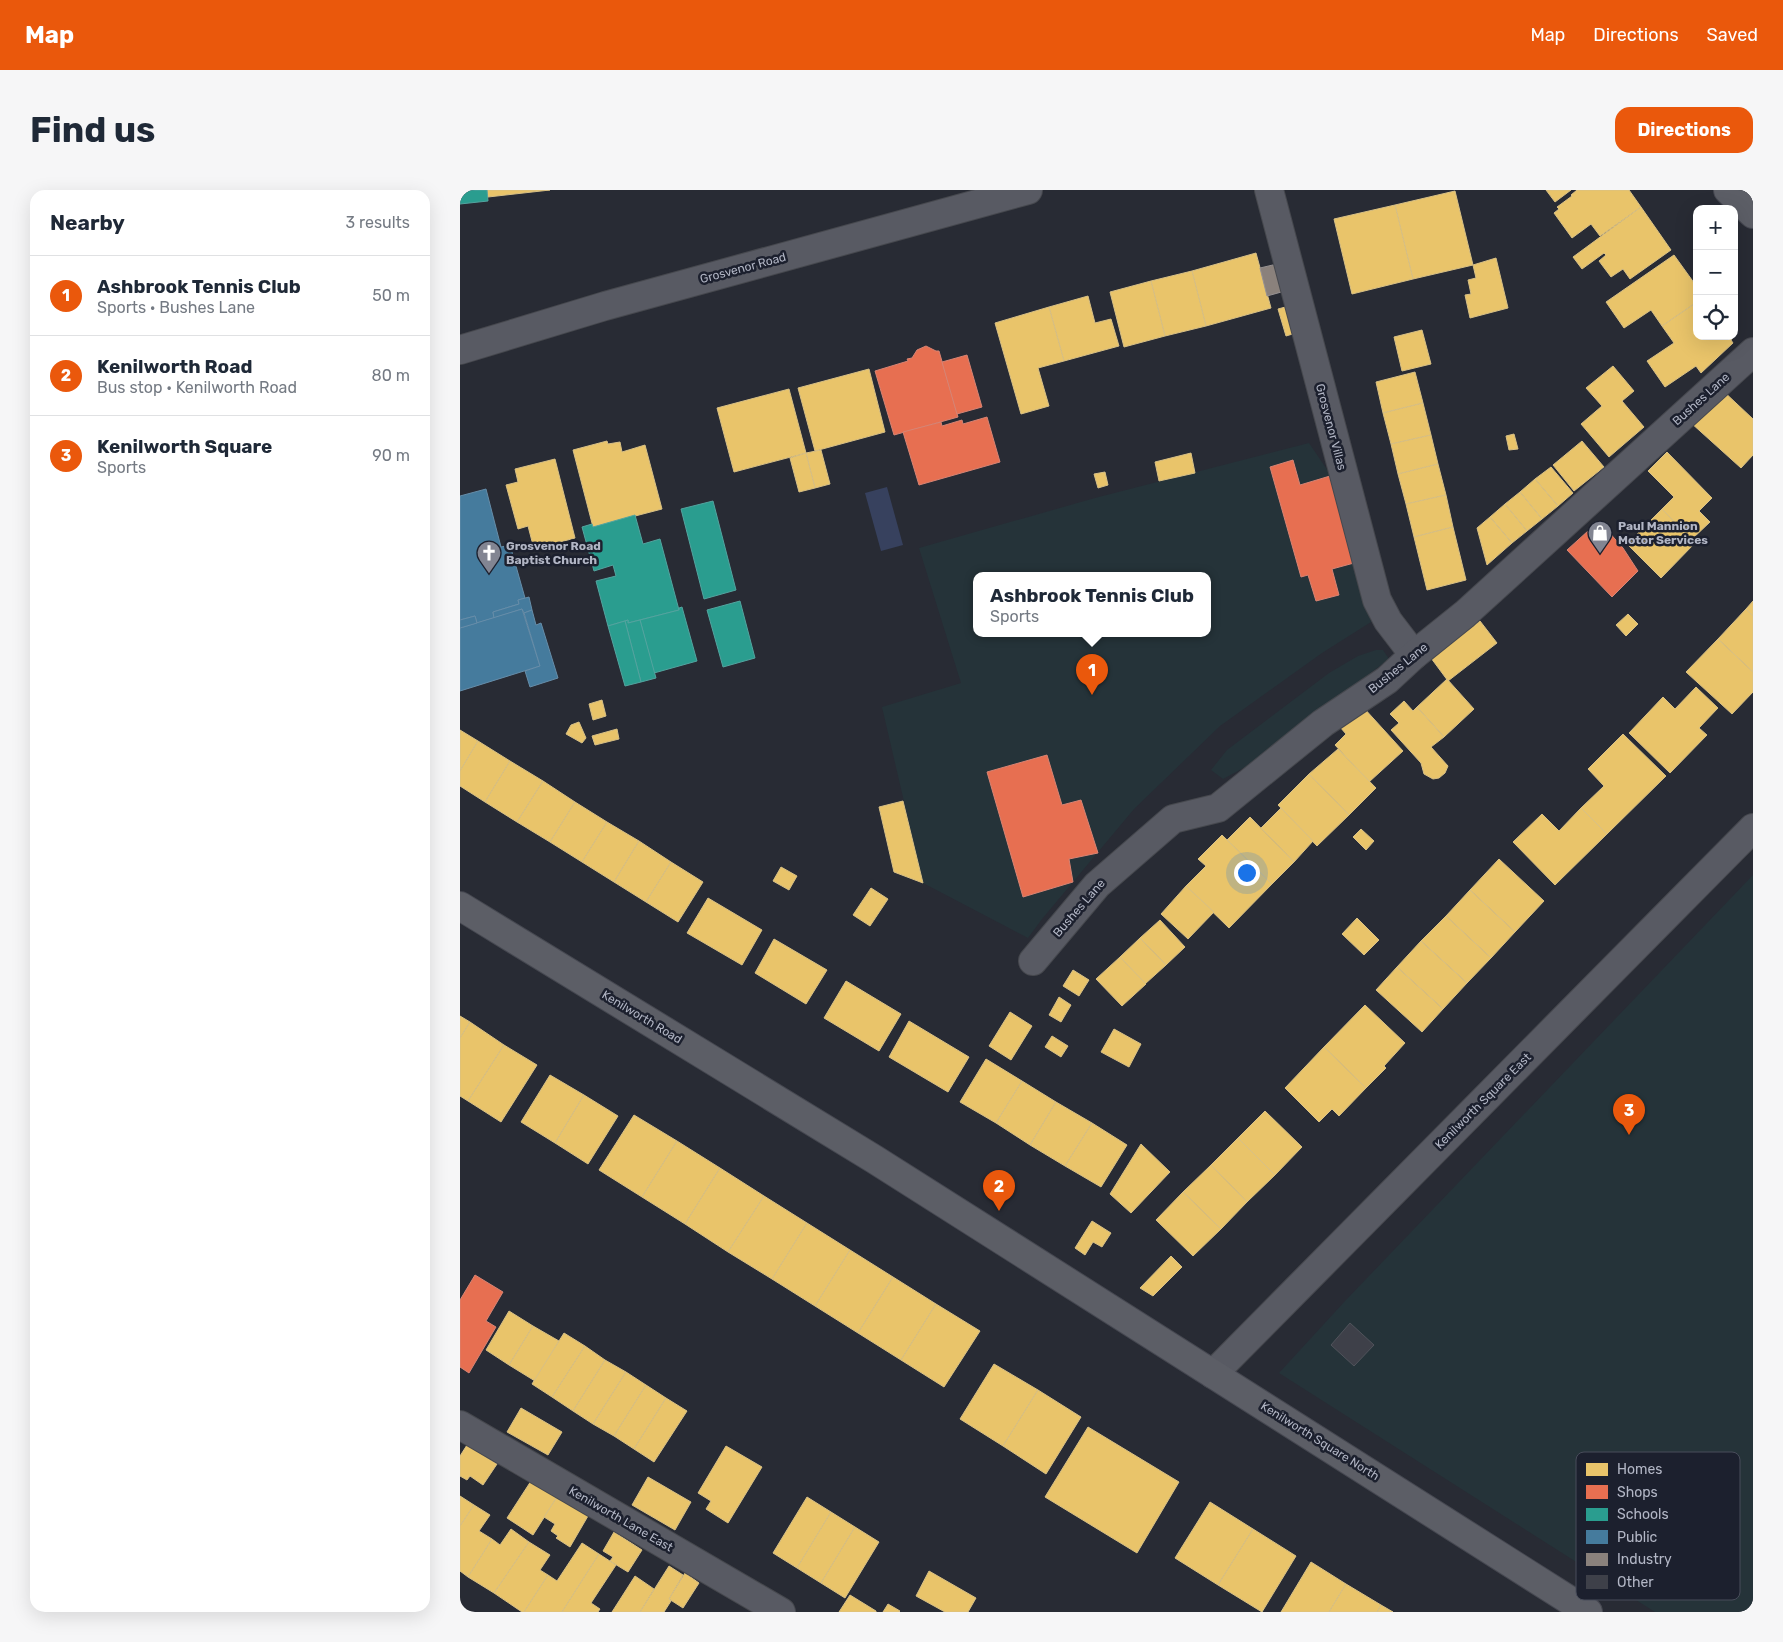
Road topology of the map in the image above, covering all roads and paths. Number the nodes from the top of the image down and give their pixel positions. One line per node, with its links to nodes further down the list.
1 (1028, 190): 5 (street, Grosvenor Road)
2 (1269, 190): 7 (street, Grosvenor Villas)
3 (1728, 190): 4 (street)
4 (1753, 214)
5 (460, 350)
6 (1753, 352): 7 (street, Bushes Lane)
7 (1414, 656): 10 (street, Bushes Lane)
8 (1753, 828): 12 (street, Kenilworth Square East)
9 (460, 906): 11 (street, Kenilworth Road)
10 (1033, 961)
11 (1052, 1270): 12 (street, Kenilworth Square North)
12 (1213, 1374): 15 (street, Kenilworth Square North)
13 (460, 1425): 14 (street, Kenilworth Lane East)
14 (781, 1612)
15 (1588, 1612)

